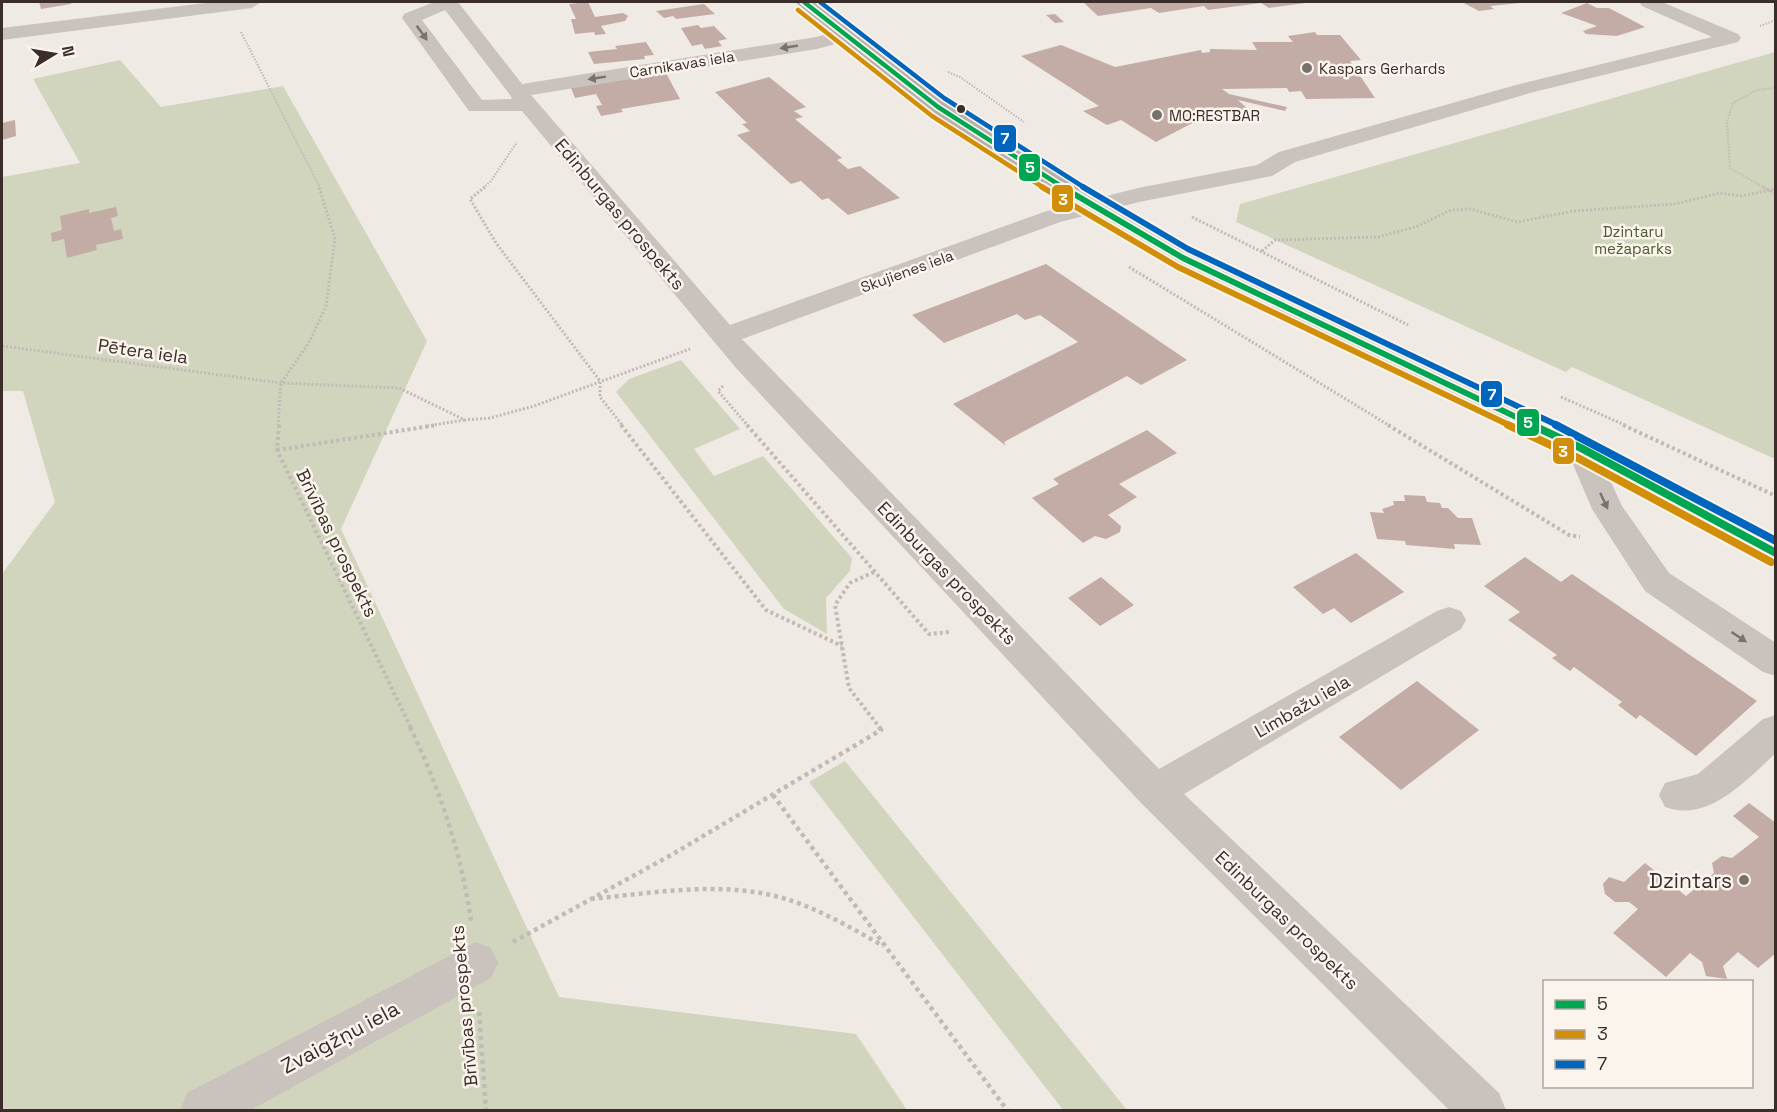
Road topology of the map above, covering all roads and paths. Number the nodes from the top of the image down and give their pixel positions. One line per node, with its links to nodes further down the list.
1 (252, 2): 5 (street)
2 (448, 2): 12 (street, Edinburgas prospekts)
3 (804, 2): 9 (main road)
4 (1648, 2): 7 (street)
5 (232, 4): 8 (street); 25 (path)
6 (1704, 8): 7 (street)
7 (1674, 13): 16 (street, Skujienes iela)
8 (2, 34)
9 (846, 35): 12 (street, Carnikavas iela, one-way to 12); 17 (main road)
10 (976, 88): 13 (path)
11 (1776, 88): 14 (path)
12 (527, 103): 21 (street, Edinburgas prospekts); 24 (path)
13 (1029, 126)
14 (1768, 190): 15 (path); 18 (path)
15 (1776, 191)
16 (1138, 195): 17 (street, Skujienes iela); 18 (path)
17 (1091, 205): 21 (street, Skujienes iela); 28 (main road)
18 (1262, 251): 20 (path)
19 (1120, 262): 32 (path)
20 (1413, 328)
21 (723, 338): 23 (street, Edinburgas prospekts); 24 (path)
22 (2, 346): 25 (path, Pētera iela)
23 (746, 362): 34 (path); 36 (street, Edinburgas prospekts)
24 (600, 381): 27 (path); 37 (path)
25 (281, 384): 27 (path, Pētera iela); 29 (path, Brīvības prospekts)
26 (1560, 396): 30 (path)
27 (465, 420): 29 (path)
28 (1581, 448): 31 (main road); 32 (street, one-way to 32)
29 (277, 450): 45 (path, Brīvības prospekts)
30 (1776, 496)
31 (1761, 538): 33 (main road)
32 (1631, 545): 38 (street, one-way to 38)
33 (1776, 553)
34 (874, 572): 36 (path); 37 (path)
35 (1449, 621): 40 (street, Limbažu iela)
36 (998, 627): 40 (street, Edinburgas prospekts)
37 (842, 646): 41 (path)
38 (1776, 662)
39 (1776, 730): 42 (street)
40 (1155, 791): 49 (street, Edinburgas prospekts)
41 (773, 795): 43 (path); 44 (path)
42 (1679, 795)
43 (588, 899): 44 (path); 45 (path)
44 (886, 948): 48 (path)
45 (476, 963): 46 (street, Zvaigžņu iela); 47 (path, Brīvības prospekts)
46 (204, 1110)
47 (486, 1110)
48 (1007, 1110)
49 (1482, 1110)

